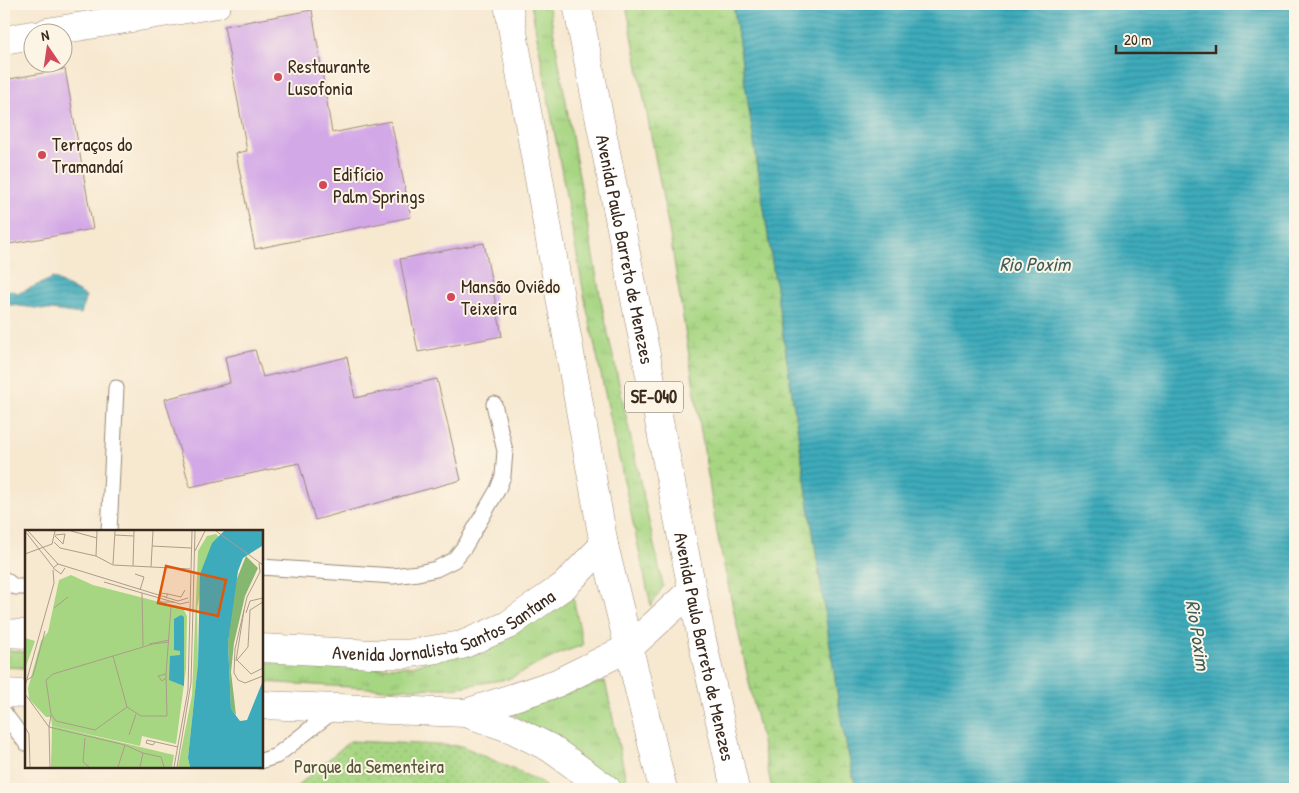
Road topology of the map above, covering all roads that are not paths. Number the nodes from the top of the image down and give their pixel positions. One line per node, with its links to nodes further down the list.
1 (217, 4): 4 (main road)
2 (508, 4): 10 (main road)
3 (577, 4): 14 (main road, Avenida Paulo Barreto de Menezes / SE-040)
4 (72, 28)
5 (22, 37): 6 (main road)
6 (4, 40)
7 (116, 388): 9 (lane)
8 (494, 404): 11 (lane)
9 (109, 530)
10 (604, 544): 17 (main road); 18 (main road, Avenida Jornalista Santos Santana)
11 (262, 567)
12 (4, 579): 13 (lane)
13 (25, 587)
14 (692, 590): 17 (main road); 29 (main road, Avenida Paulo Barreto de Menezes / SE-040)
15 (4, 633): 16 (main road)
16 (25, 634)
17 (630, 647): 24 (main road); 28 (main road)
18 (262, 648)
19 (4, 693): 20 (main road)
20 (25, 694)
21 (262, 705): 22 (main road)
22 (338, 708): 24 (main road); 26 (lane)
23 (4, 713): 25 (lane)
24 (466, 713): 27 (main road)
25 (25, 741)
26 (262, 761)
27 (607, 789)
28 (663, 789)
29 (735, 789)

